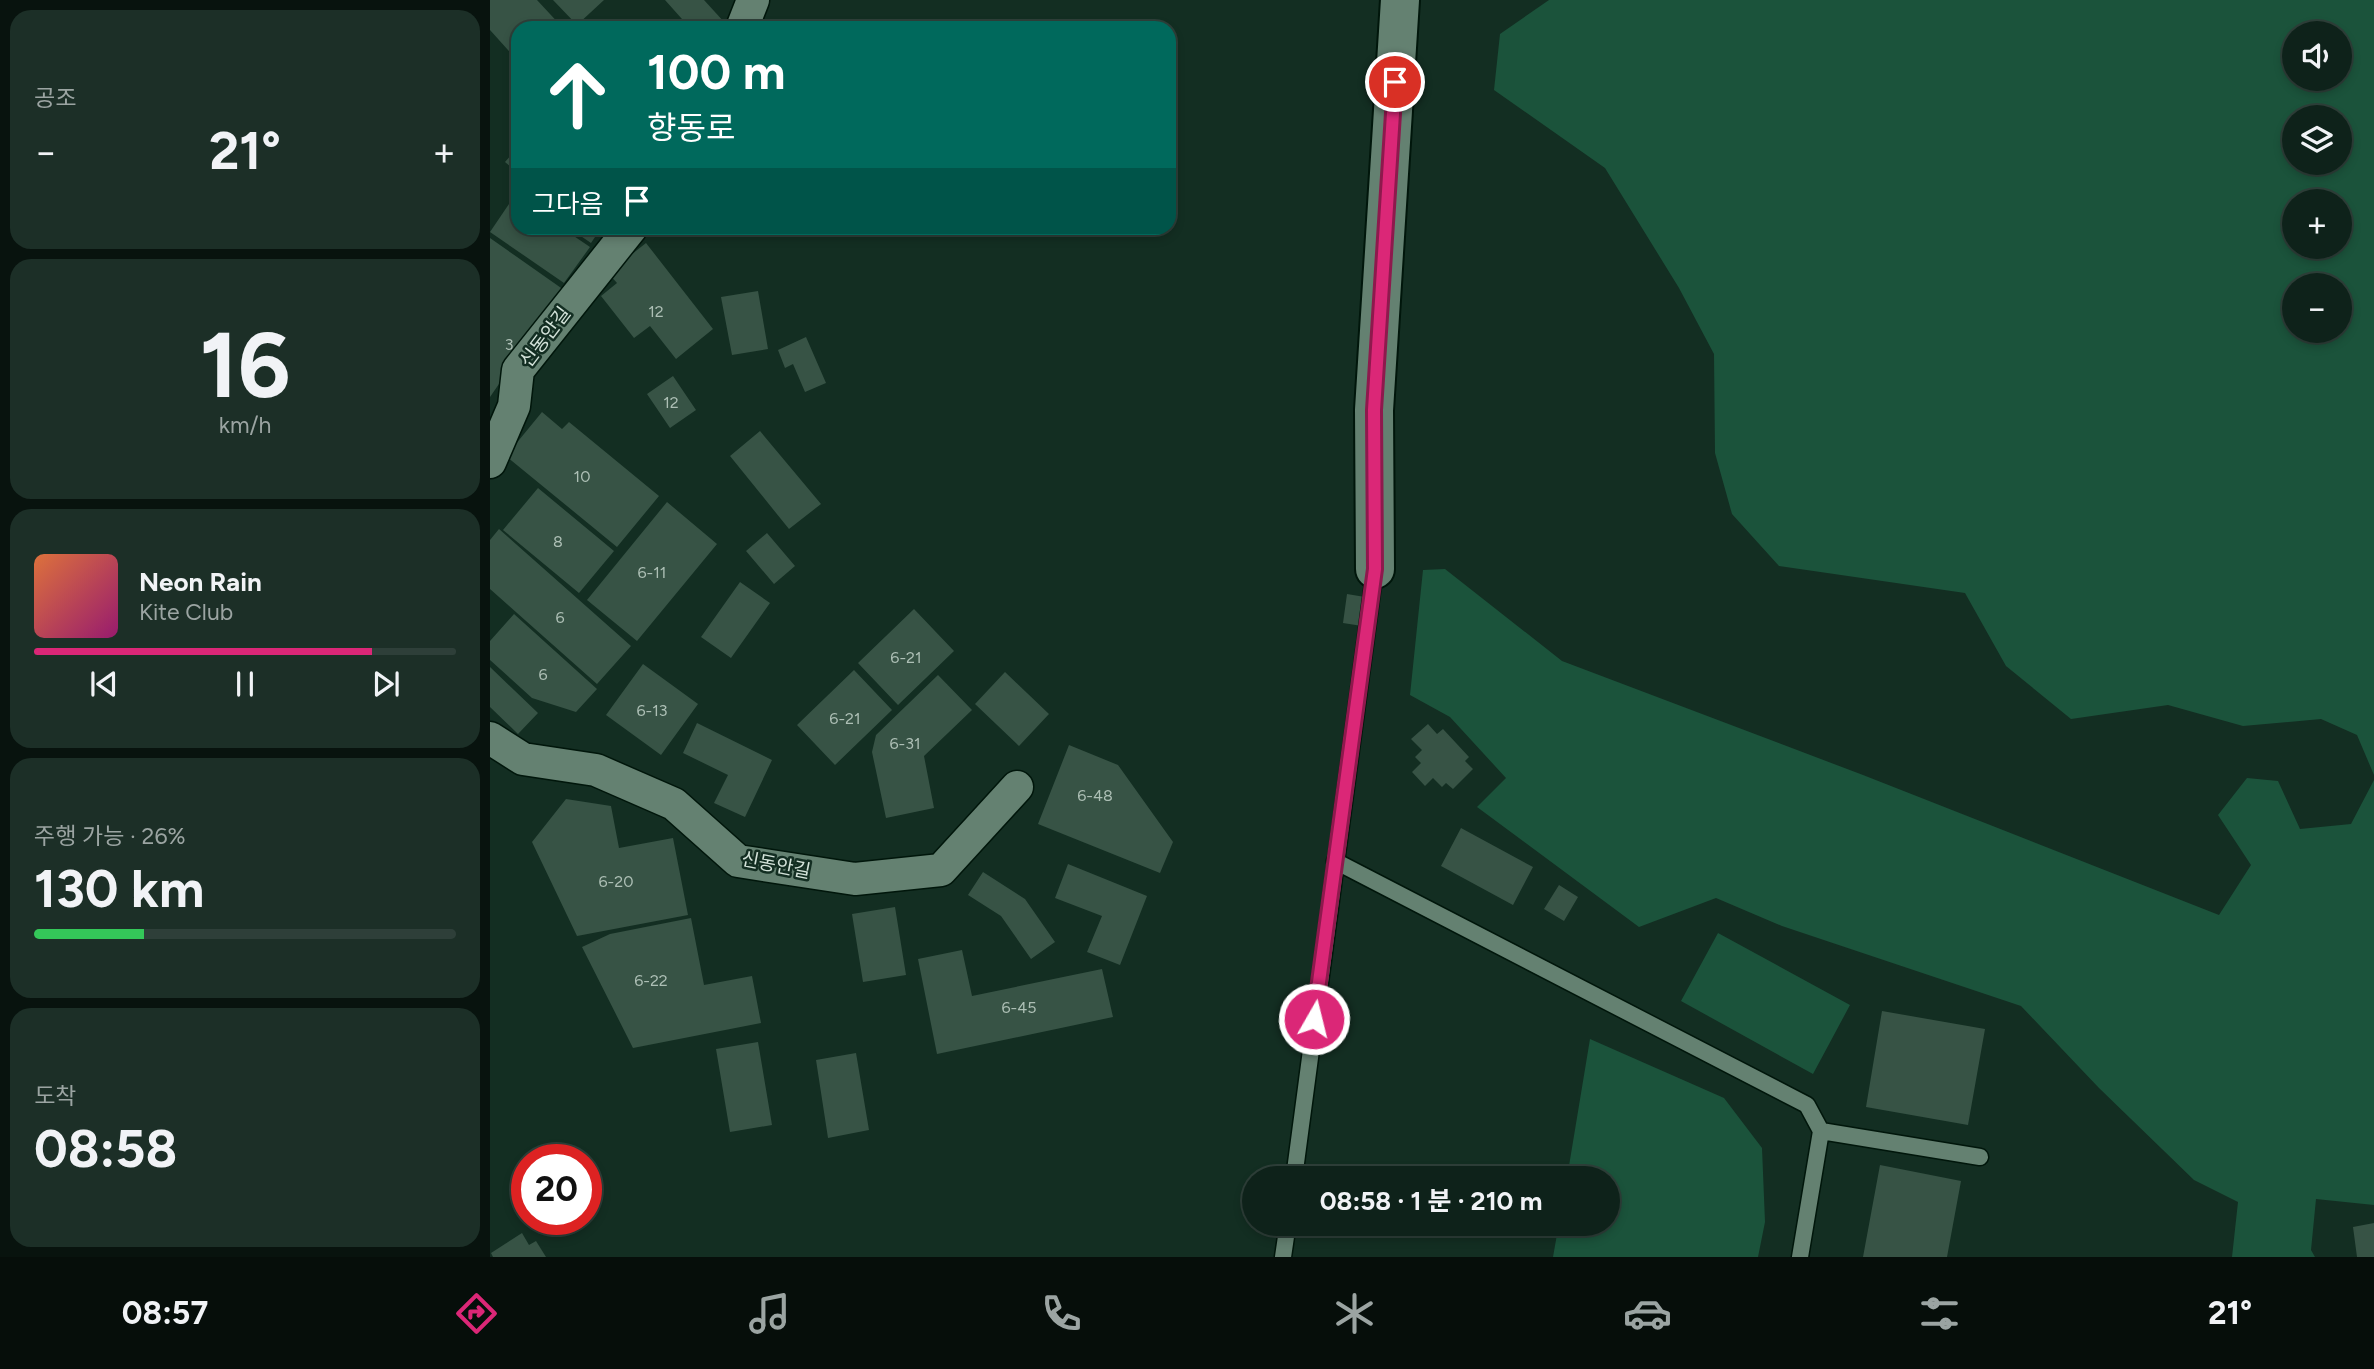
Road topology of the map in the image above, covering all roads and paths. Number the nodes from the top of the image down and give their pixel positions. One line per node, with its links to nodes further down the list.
1 (752, 0): 3 (street)
2 (1400, 0): 6 (street)
3 (744, 21)
4 (625, 235): 5 (street, 신동안길)
5 (490, 462)
6 (1375, 569): 9 (lane)
7 (490, 738): 8 (street, 신동안길)
8 (1017, 787)
9 (1335, 861): 10 (lane); 12 (lane)
10 (1821, 1131): 11 (lane); 14 (lane)
11 (1980, 1157)
12 (1296, 1166)
13 (1286, 1236): 15 (lane)
14 (1802, 1255)
15 (1283, 1257)

